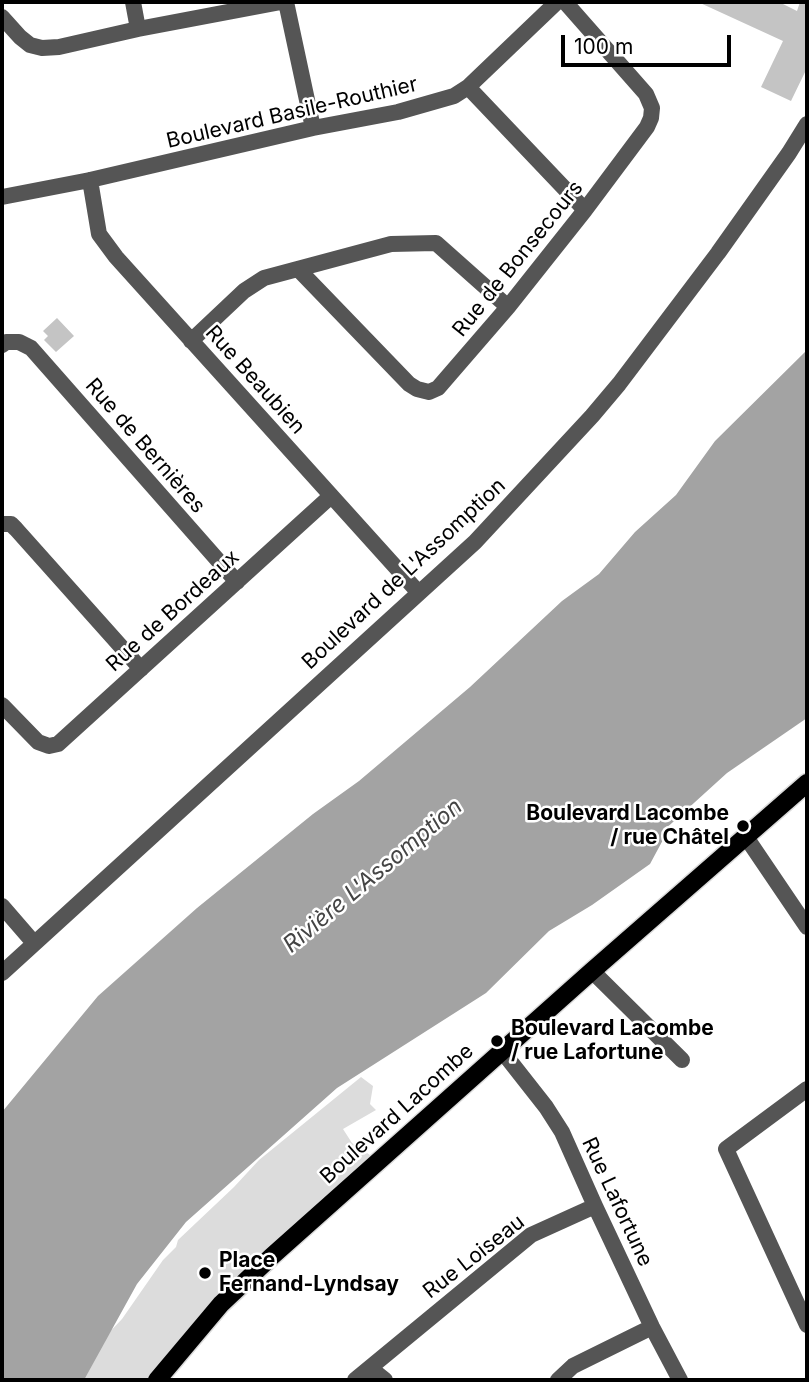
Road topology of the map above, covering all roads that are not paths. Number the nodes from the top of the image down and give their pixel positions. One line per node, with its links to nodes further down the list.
1 (132, 2): 6 (street)
2 (284, 2): 6 (street); 9 (street)
3 (557, 2): 7 (street, Boulevard Basile-Routhier)
4 (565, 2): 12 (street, Rue de Bonsecours)
5 (2, 17): 6 (street)
6 (138, 29)
7 (468, 87): 9 (street, Boulevard Basile-Routhier); 12 (street)
8 (807, 124): 20 (street, Boulevard de L'Assomption)
9 (313, 128): 10 (street, Boulevard Basile-Routhier)
10 (90, 180): 11 (street, Boulevard Basile-Routhier); 15 (street, Rue Beaubien)
11 (2, 197)
12 (585, 210): 14 (street, Rue de Bonsecours)
13 (298, 269): 14 (street); 14 (street, Rue de Bonsecours); 15 (street)
14 (508, 307)
15 (191, 341): 17 (street, Rue Beaubien)
16 (2, 345): 19 (street, Rue de Bernières)
17 (331, 496): 19 (street, Rue de Bordeaux); 20 (street, Rue Beaubien)
18 (2, 524): 21 (street)
19 (237, 582): 21 (street, Rue de Bordeaux)
20 (419, 593): 27 (street, Boulevard de L'Assomption)
21 (141, 669): 22 (street, Rue de Bordeaux)
22 (2, 705)
23 (807, 783): 24 (main road, Boulevard Lacombe)
24 (746, 837): 26 (street); 28 (main road, Boulevard Lacombe)
25 (2, 906): 27 (street)
26 (807, 927)
27 (34, 943): 29 (street, Boulevard de L'Assomption)
28 (592, 971): 30 (main road, Boulevard Lacombe); 31 (street)
29 (2, 973)
30 (502, 1051): 33 (street, Rue Lafortune); 37 (main road, Boulevard Lacombe)
31 (682, 1060)
32 (807, 1089): 34 (street)
33 (595, 1206): 35 (street, Rue Lafortune); 36 (street, Rue Loiseau)
34 (807, 1325)
35 (652, 1327): 40 (street); 41 (street, Rue Lafortune)
36 (370, 1368): 38 (street, Rue Loiseau); 39 (street)
37 (157, 1380)
38 (355, 1380)
39 (385, 1380)
40 (558, 1380)
41 (680, 1380)

